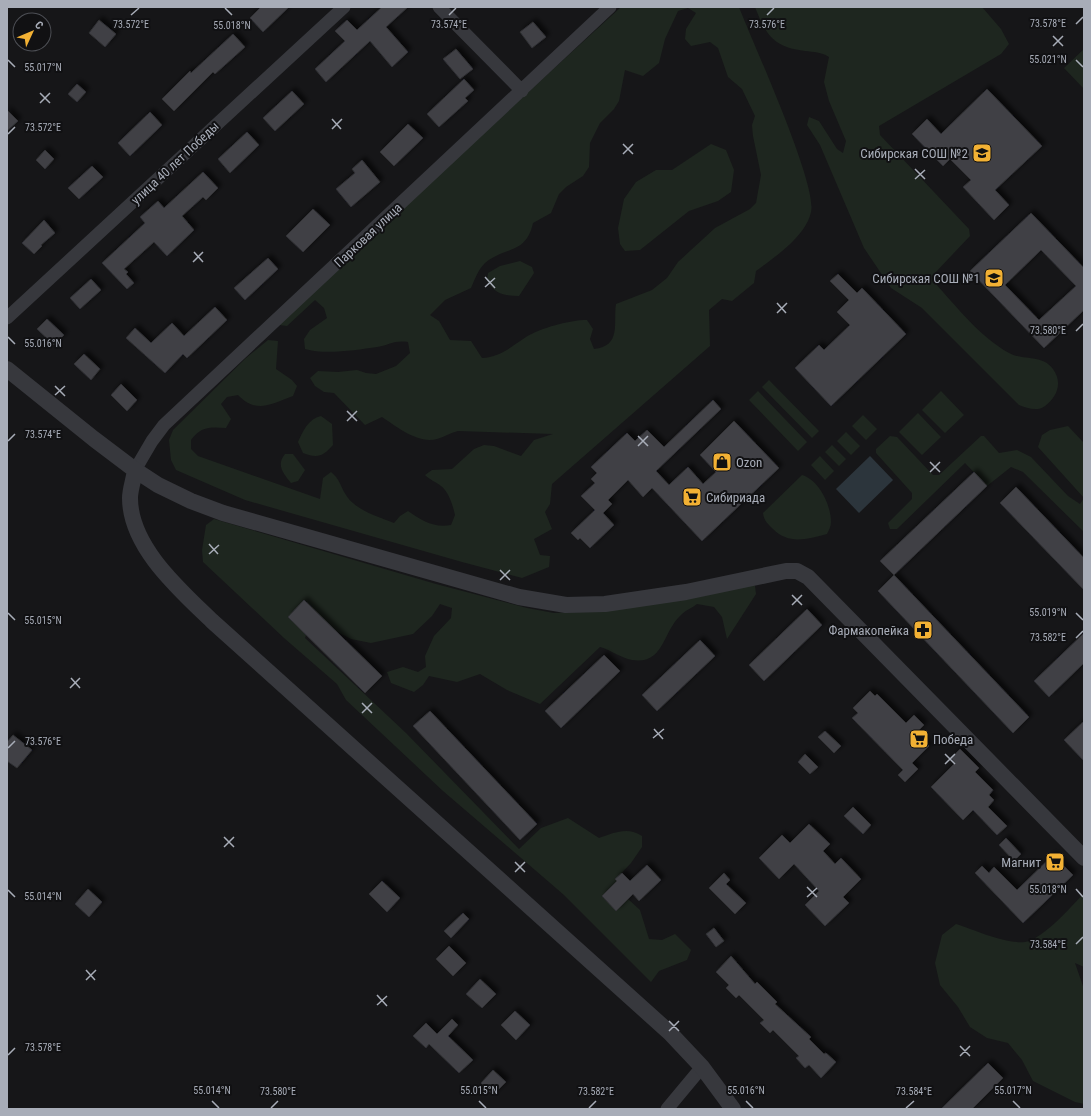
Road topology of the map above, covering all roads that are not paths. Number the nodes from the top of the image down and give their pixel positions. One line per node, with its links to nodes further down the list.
1 (343, 7): 5 (street, улица 40 лет Победы)
2 (440, 7): 4 (street)
3 (610, 7): 4 (street, Парковая улица)
4 (522, 91): 7 (street, Парковая улица)
5 (7, 318)
6 (7, 369): 7 (street)
7 (136, 470): 8 (street); 9 (street)
8 (1084, 858)
9 (702, 1067): 10 (street); 11 (street)
10 (667, 1109)
11 (733, 1109)

